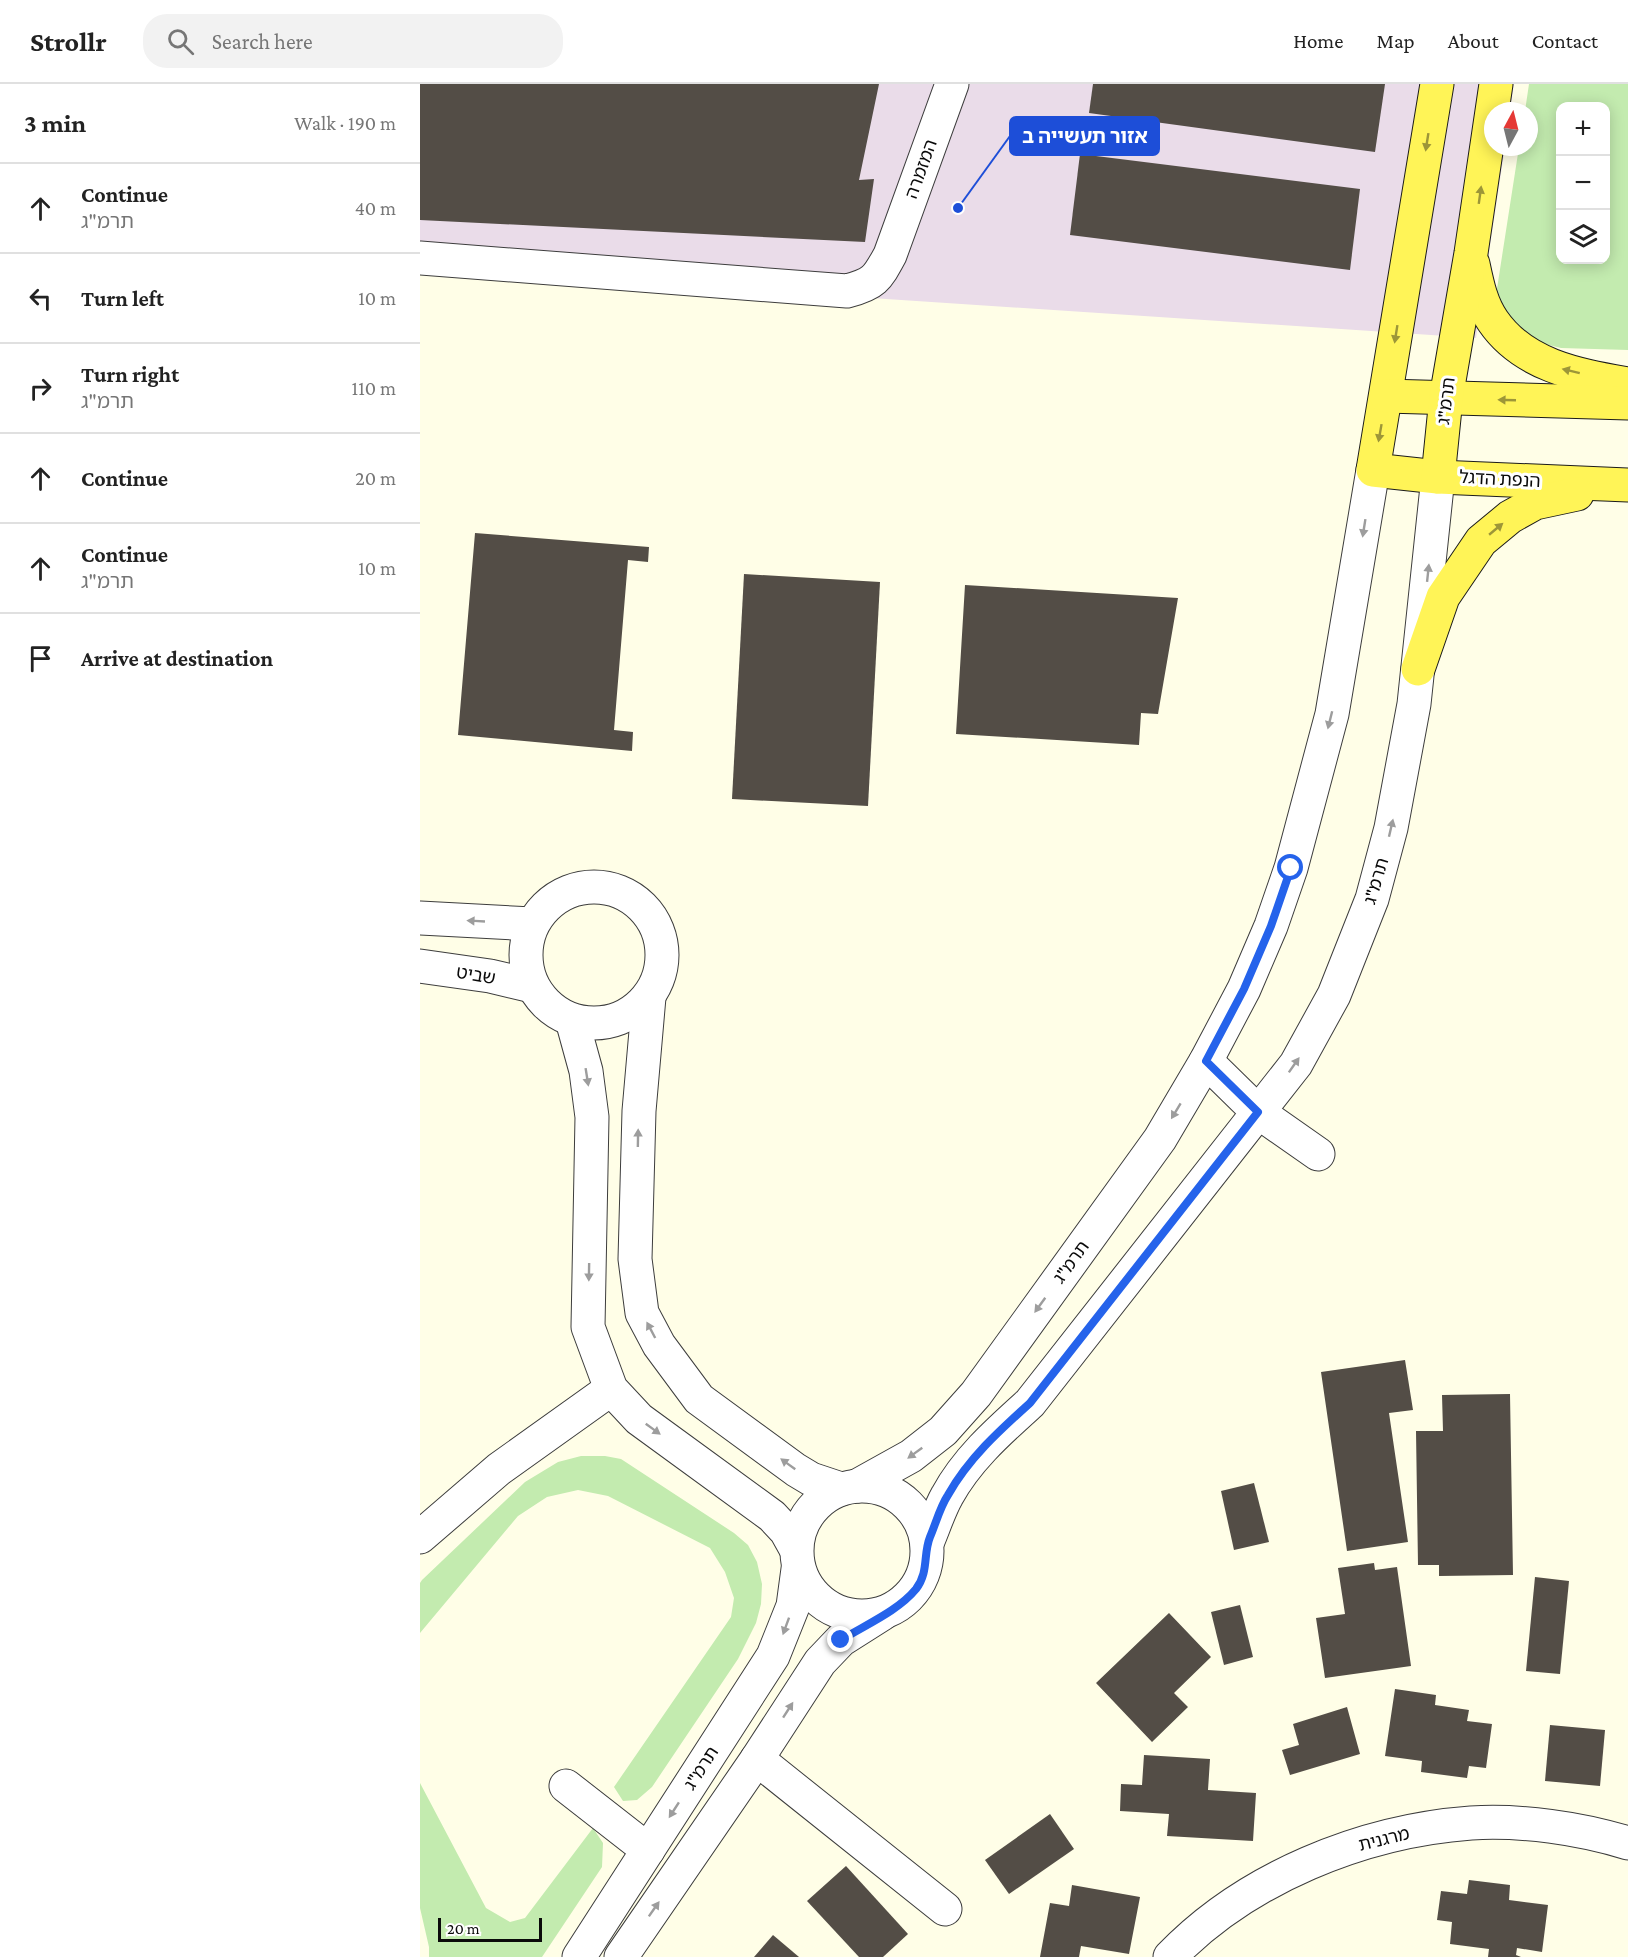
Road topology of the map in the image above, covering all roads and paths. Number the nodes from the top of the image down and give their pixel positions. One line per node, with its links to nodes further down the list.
1 (952, 84): 5 (street, המזמרה)
2 (1437, 84): 7 (main road, תרמ"ג, one-way to 7)
3 (1496, 84): 4 (main road, תרמ"ג, one-way to 3)
4 (1471, 253): 6 (main road, one-way to 4); 8 (main road, תרמ"ג)
5 (420, 258)
6 (1628, 384)
7 (1386, 396): 8 (main road); 10 (main road, תרמ"ג, one-way to 10)
8 (1446, 398): 9 (main road, one-way to 8); 11 (main road, תרמ"ג)
9 (1628, 404)
10 (1373, 470): 11 (main road, הנפת הדגל); 20 (street, תרמ"ג, one-way to 20)
11 (1438, 477): 12 (main road, הנפת הדגל); 13 (street, תרמ"ג, one-way to 11)
12 (1624, 485): 13 (main road, one-way to 12)
13 (1418, 669): 21 (street, תרמ"ג, one-way to 13)
14 (420, 918): 15 (street, one-way to 14)
15 (532, 924): 17 (street); 18 (street)
16 (420, 966): 17 (street, שביט)
17 (532, 986): 19 (street)
18 (649, 997): 19 (street); 24 (street, one-way to 18)
19 (572, 1020): 23 (street, one-way to 23)
20 (1206, 1061): 21 (street); 24 (street, תרמ"ג, one-way to 24)
21 (1258, 1112): 22 (street); 26 (street, תרמ"ג)
22 (1318, 1154)
23 (611, 1389): 25 (street); 27 (street, one-way to 27)
24 (849, 1487): 26 (street); 27 (street)
25 (420, 1537)
26 (927, 1543): 28 (street)
27 (797, 1559): 28 (street); 32 (street, תרמ"ג, one-way to 32)
28 (882, 1614): 29 (street, one-way to 28)
29 (756, 1759): 33 (street); 35 (street, one-way to 29)
30 (566, 1786): 32 (street)
31 (1628, 1843): 36 (street, מרגנית)
32 (648, 1850): 34 (street, תרמ"ג)
33 (945, 1909)
34 (579, 1957)
35 (621, 1957)
36 (1170, 1957)

